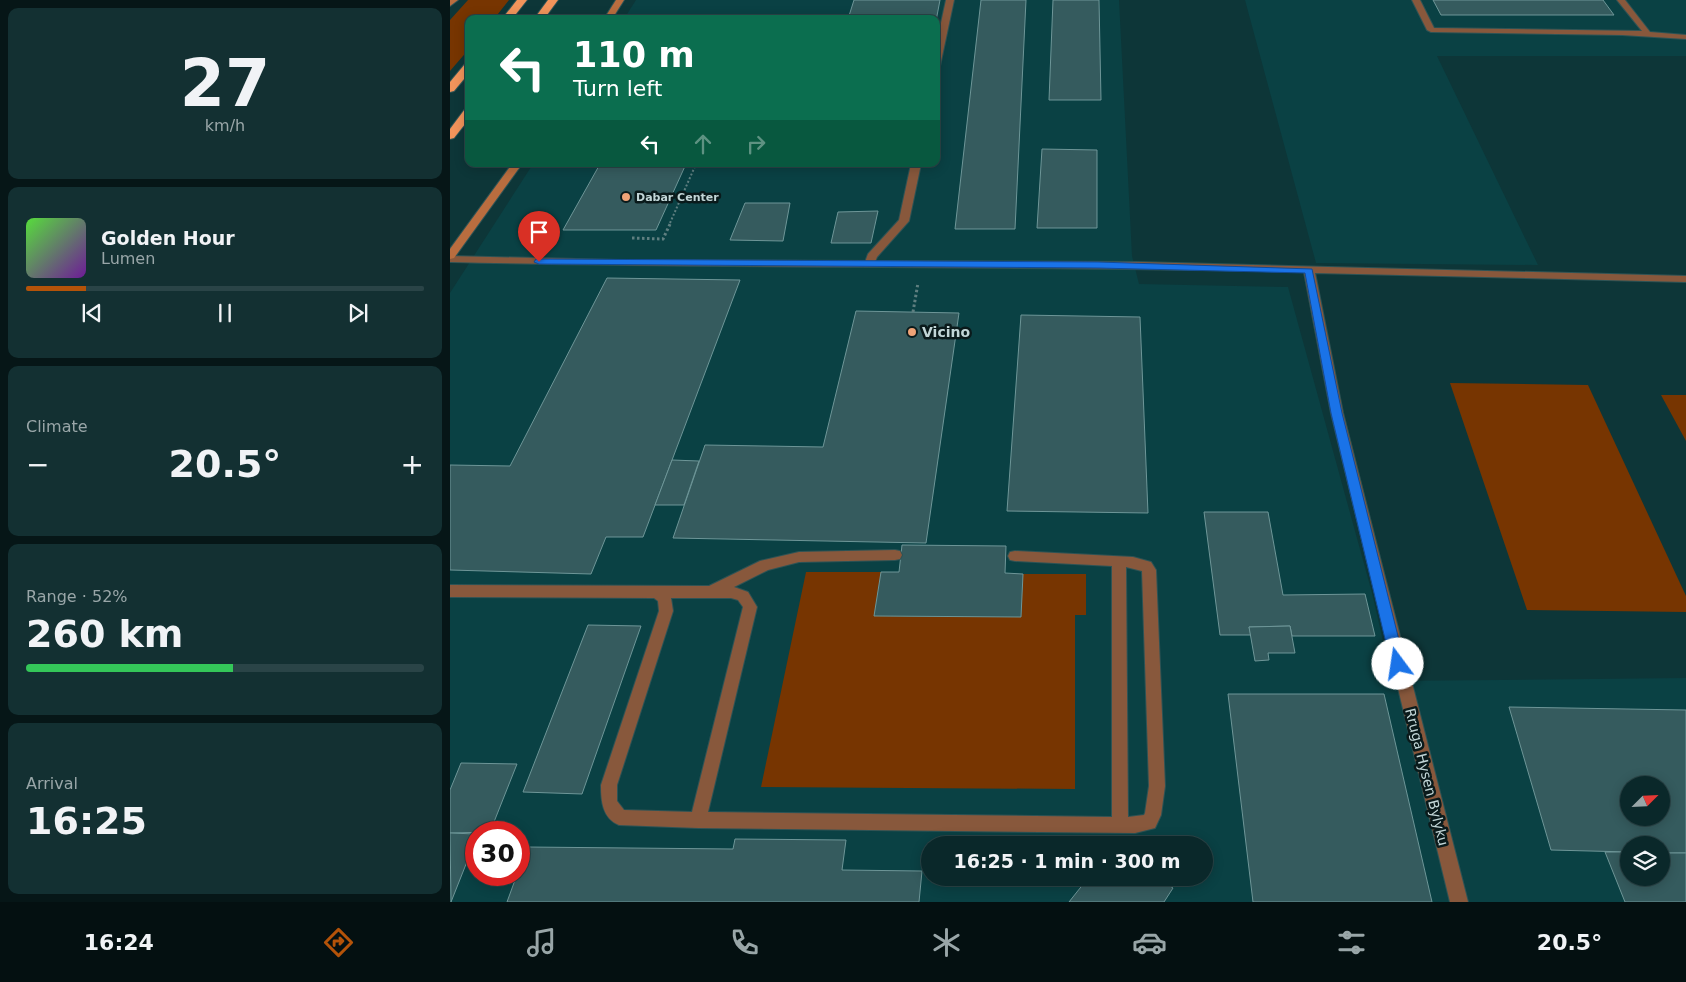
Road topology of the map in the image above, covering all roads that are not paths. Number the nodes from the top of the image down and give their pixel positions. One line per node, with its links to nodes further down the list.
1 (454, 0): 8 (main road)
2 (522, 0): 9 (highway)
3 (554, 0): 10 (highway)
4 (620, 0): 11 (main road)
5 (950, 0): 14 (street)
6 (1416, 0): 12 (street)
7 (1622, 0): 12 (street)
8 (450, 4)
9 (510, 15)
10 (542, 15)
11 (611, 15)
12 (1648, 33): 13 (street)
13 (1686, 37)
14 (940, 47)
15 (465, 71): 16 (highway)
16 (450, 89)
17 (465, 116): 18 (highway)
18 (450, 136)
19 (515, 167): 21 (main road)
20 (915, 167): 22 (street)
21 (450, 257): 22 (street)
22 (869, 265): 23 (street)
23 (1309, 271): 24 (street); 33 (street, Rruga Hysen Bylyku)
24 (1686, 279)
25 (896, 555): 30 (street)
26 (1015, 556): 27 (street)
27 (1119, 561): 32 (street); 32 (street)
28 (450, 592): 29 (street)
29 (655, 592): 30 (street); 31 (street)
30 (710, 592): 31 (street)
31 (698, 820): 32 (street)
32 (1120, 824)
33 (1459, 902)

